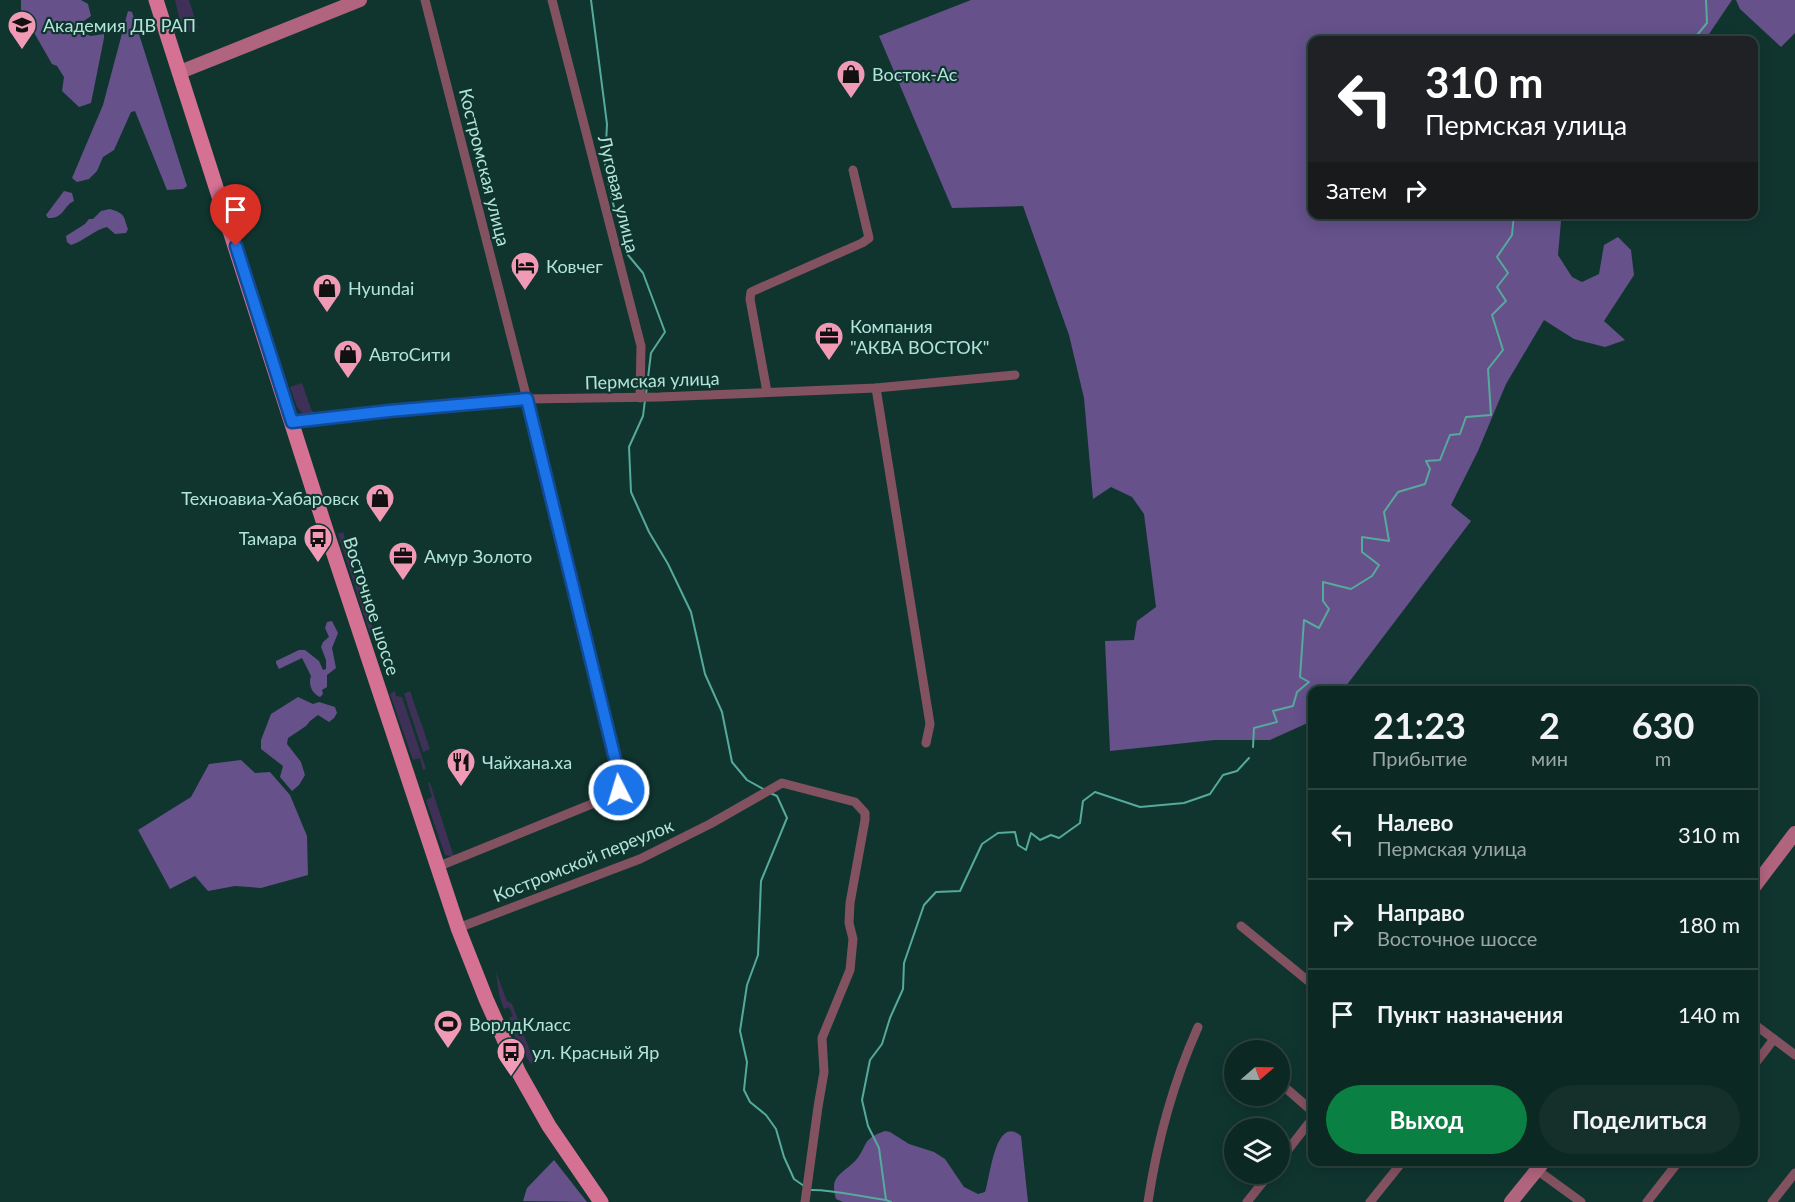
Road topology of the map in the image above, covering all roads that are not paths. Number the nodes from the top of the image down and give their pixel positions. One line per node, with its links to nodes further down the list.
1 (156, 0): 5 (main road, Восточное шоссе)
2 (360, 0): 5 (street)
3 (425, 0): 11 (street, Костромская улица)
4 (552, 0): 10 (street, Луговая улица)
5 (180, 72): 12 (main road, Восточное шоссе)
6 (853, 170): 9 (street)
7 (1015, 375): 8 (street, Пермская улица)
8 (876, 388): 9 (street, Пермская улица); 13 (street)
9 (767, 392): 10 (street, Пермская улица)
10 (640, 398): 11 (street, Пермская улица)
11 (527, 399): 12 (street, Пермская улица); 15 (street, Костромская улица)
12 (292, 422): 15 (main road, Восточное шоссе)
13 (926, 743)
14 (1795, 833): 16 (street)
15 (437, 867): 18 (main road, Восточное шоссе)
16 (1758, 881)
17 (1241, 926): 19 (street)
18 (458, 928): 35 (main road, Восточное шоссе); 36 (street, Костромской переулок)
19 (1308, 981)
20 (1758, 1026): 22 (street)
21 (1198, 1027): 37 (street)
22 (1774, 1039): 23 (street); 24 (street)
23 (1795, 1055)
24 (1758, 1060)
25 (1290, 1092): 26 (street)
26 (1308, 1108)
27 (1308, 1124): 28 (street)
28 (1290, 1147)
29 (1399, 1166): 39 (street)
30 (1540, 1166): 40 (street)
31 (1544, 1166): 41 (street)
32 (1675, 1166): 42 (street)
33 (1795, 1173): 43 (street)
34 (1261, 1184): 38 (street)
35 (601, 1202)
36 (805, 1202)
37 (1148, 1202)
38 (1247, 1202)
39 (1370, 1202)
40 (1512, 1202)
41 (1581, 1202)
42 (1647, 1202)
43 (1772, 1202)

